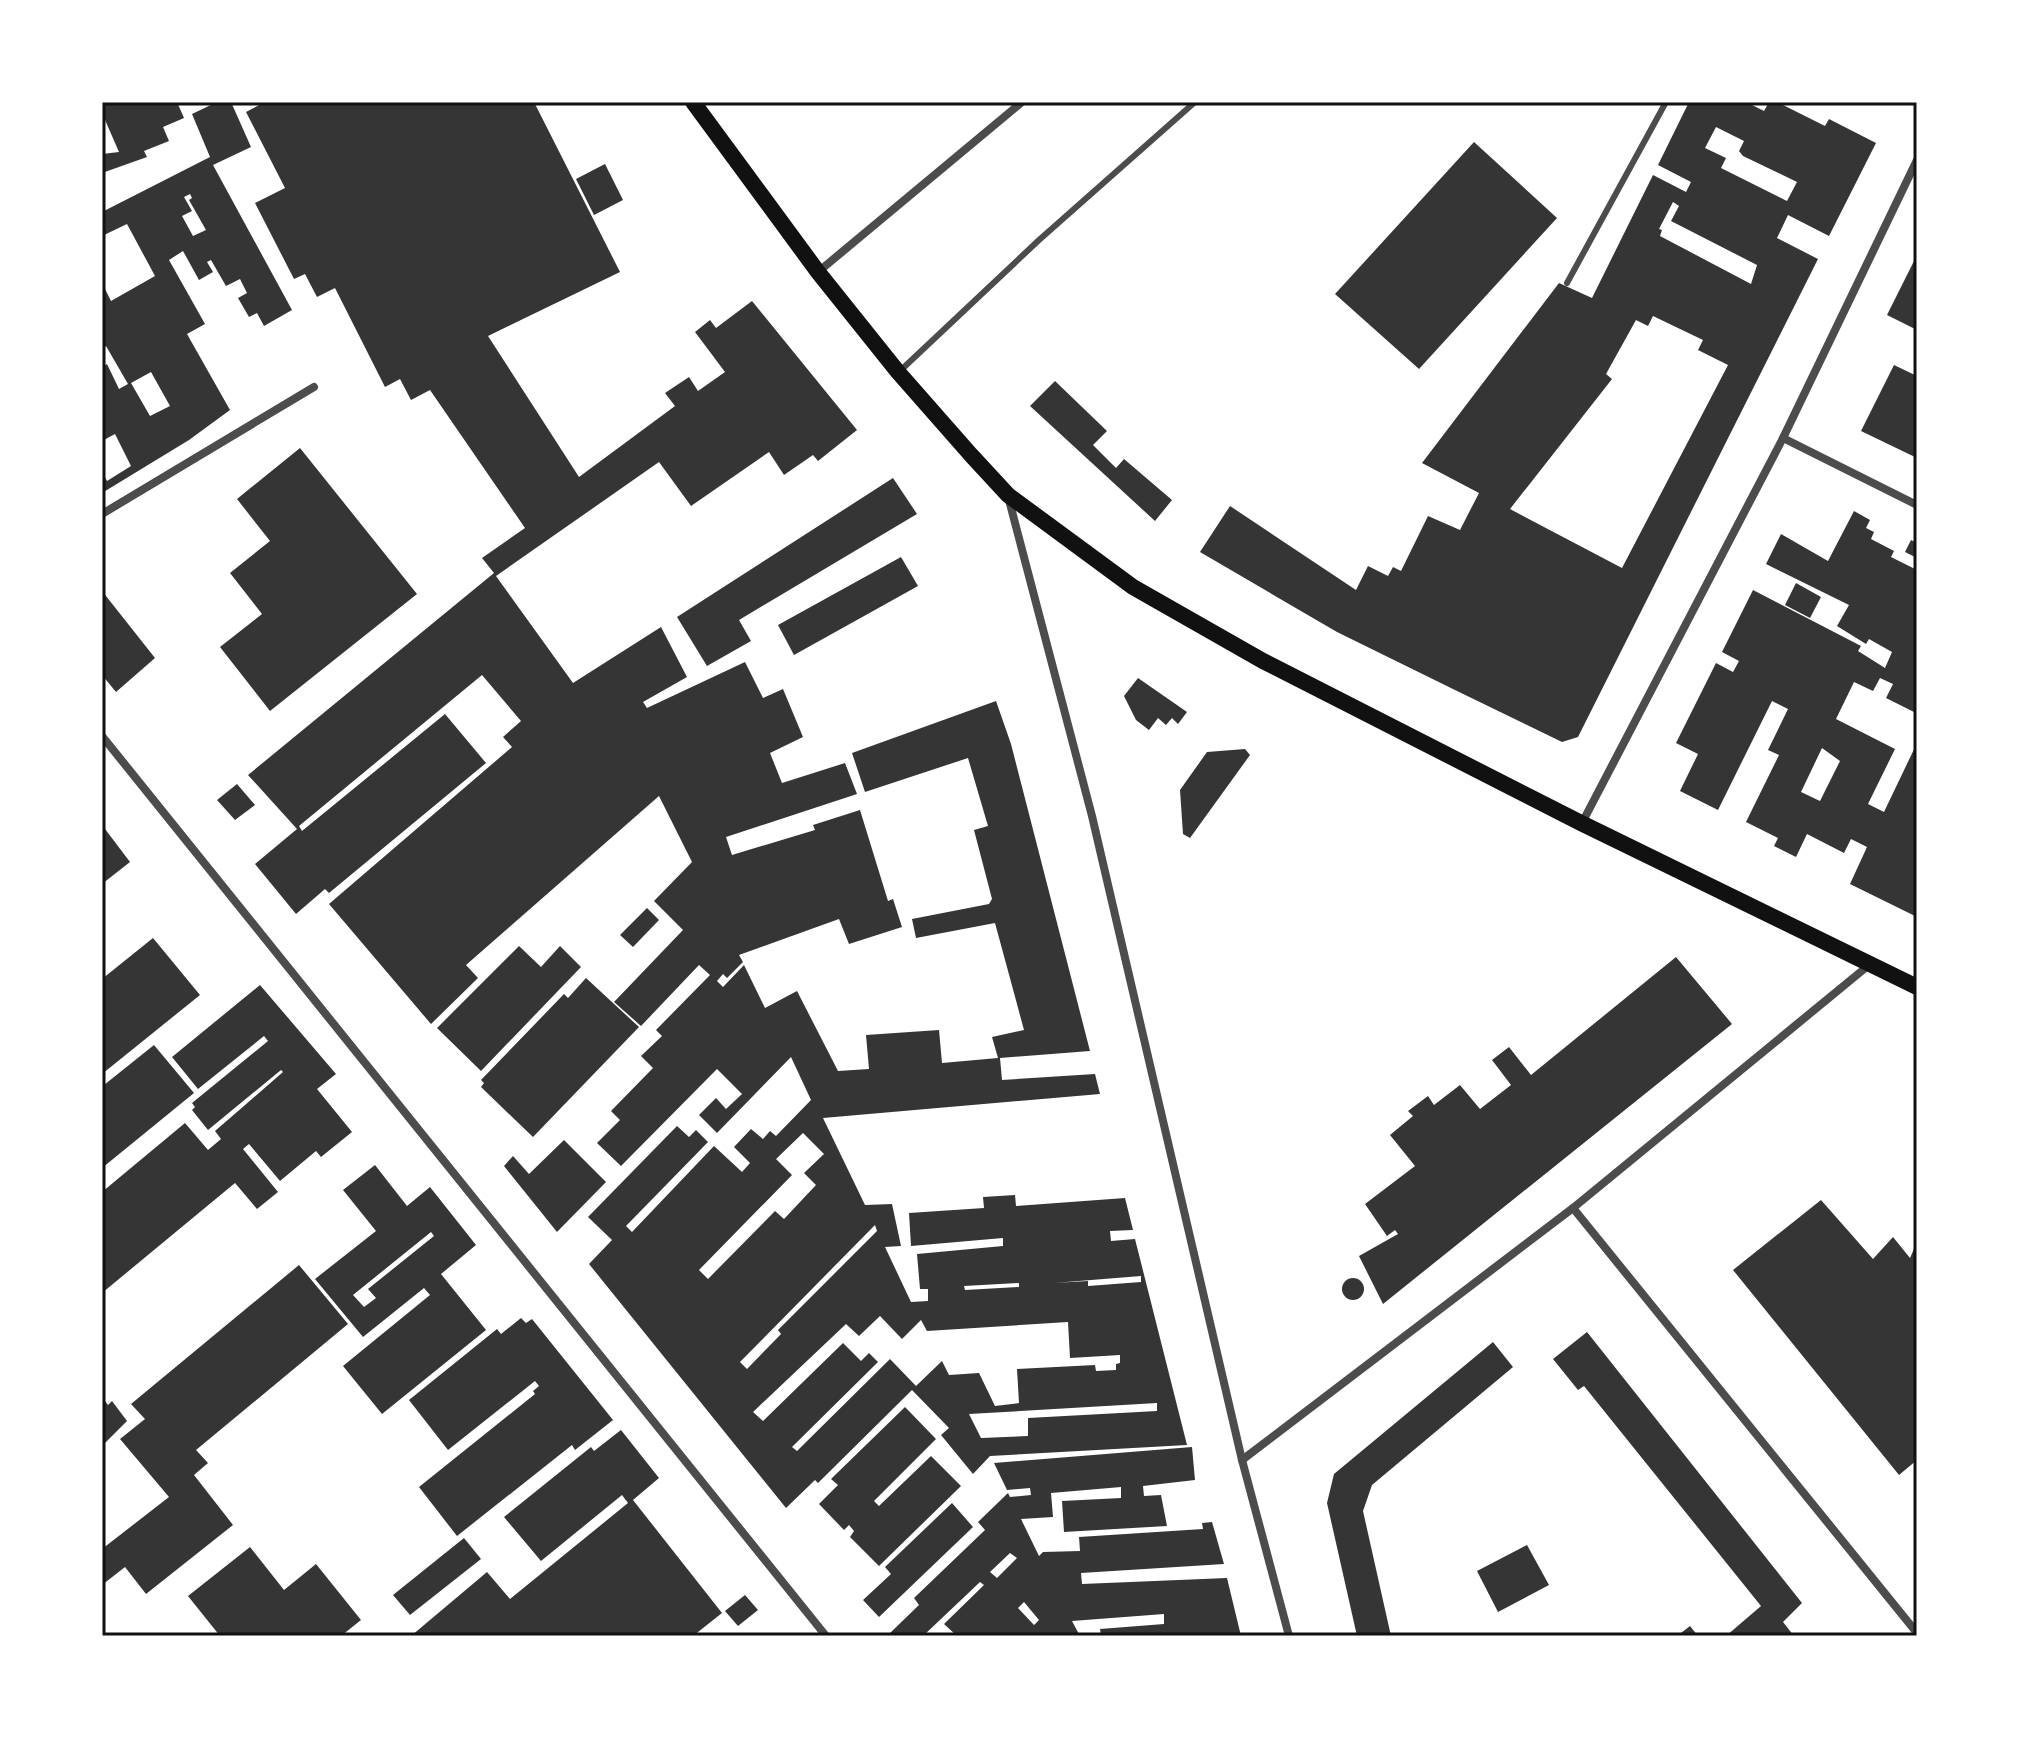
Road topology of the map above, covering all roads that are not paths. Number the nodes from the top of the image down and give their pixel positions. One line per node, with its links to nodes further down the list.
1 (693, 102): 6 (main road)
2 (1022, 102): 6 (street)
3 (1195, 102): 8 (lane)
4 (1666, 102): 7 (lane)
5 (1917, 160): 10 (street)
6 (818, 272): 8 (main road)
7 (1567, 283)
8 (898, 372): 11 (main road)
9 (314, 387): 13 (street)
10 (1783, 438): 12 (street); 15 (street)
11 (1008, 495): 15 (main road); 19 (street)
12 (1917, 505)
13 (102, 514)
14 (102, 736): 21 (street)
15 (1581, 823): 16 (main road)
16 (1871, 963): 17 (main road); 18 (street)
17 (1917, 987)
18 (1573, 1208): 19 (street); 20 (street)
19 (1242, 1460): 22 (street)
20 (1917, 1633)
21 (826, 1636)
22 (1289, 1636)

